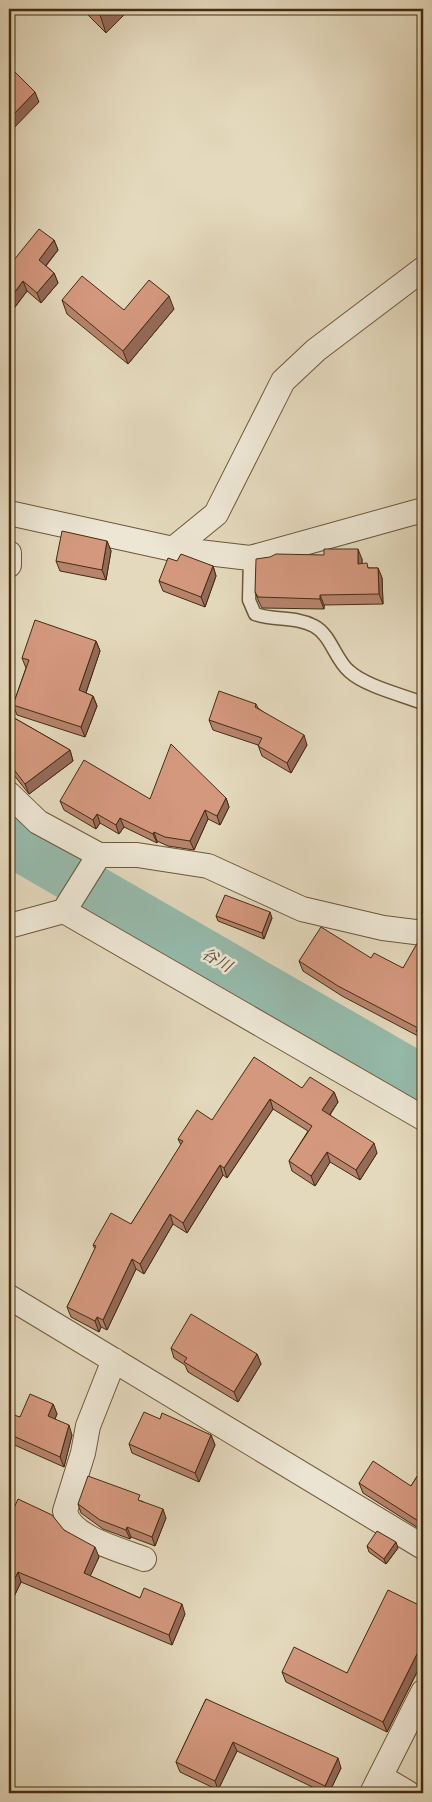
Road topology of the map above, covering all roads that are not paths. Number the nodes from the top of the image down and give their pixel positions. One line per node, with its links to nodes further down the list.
1 (423, 269): 4 (street)
2 (423, 510): 6 (street)
3 (9, 513): 4 (street)
4 (173, 549): 6 (street)
5 (9, 553): 7 (street)
6 (250, 558): 8 (lane)
7 (9, 565)
8 (423, 703)
9 (9, 794): 10 (street)
10 (96, 861): 11 (street); 13 (street)
11 (68, 905): 12 (street); 14 (street)
12 (13, 921)
13 (423, 933)
14 (423, 1118)
15 (9, 1297): 16 (street)
16 (114, 1360): 17 (street); 18 (street)
17 (423, 1547)
18 (144, 1559)
19 (423, 1692): 20 (street)
20 (377, 1785): 21 (street)
21 (408, 1793)

